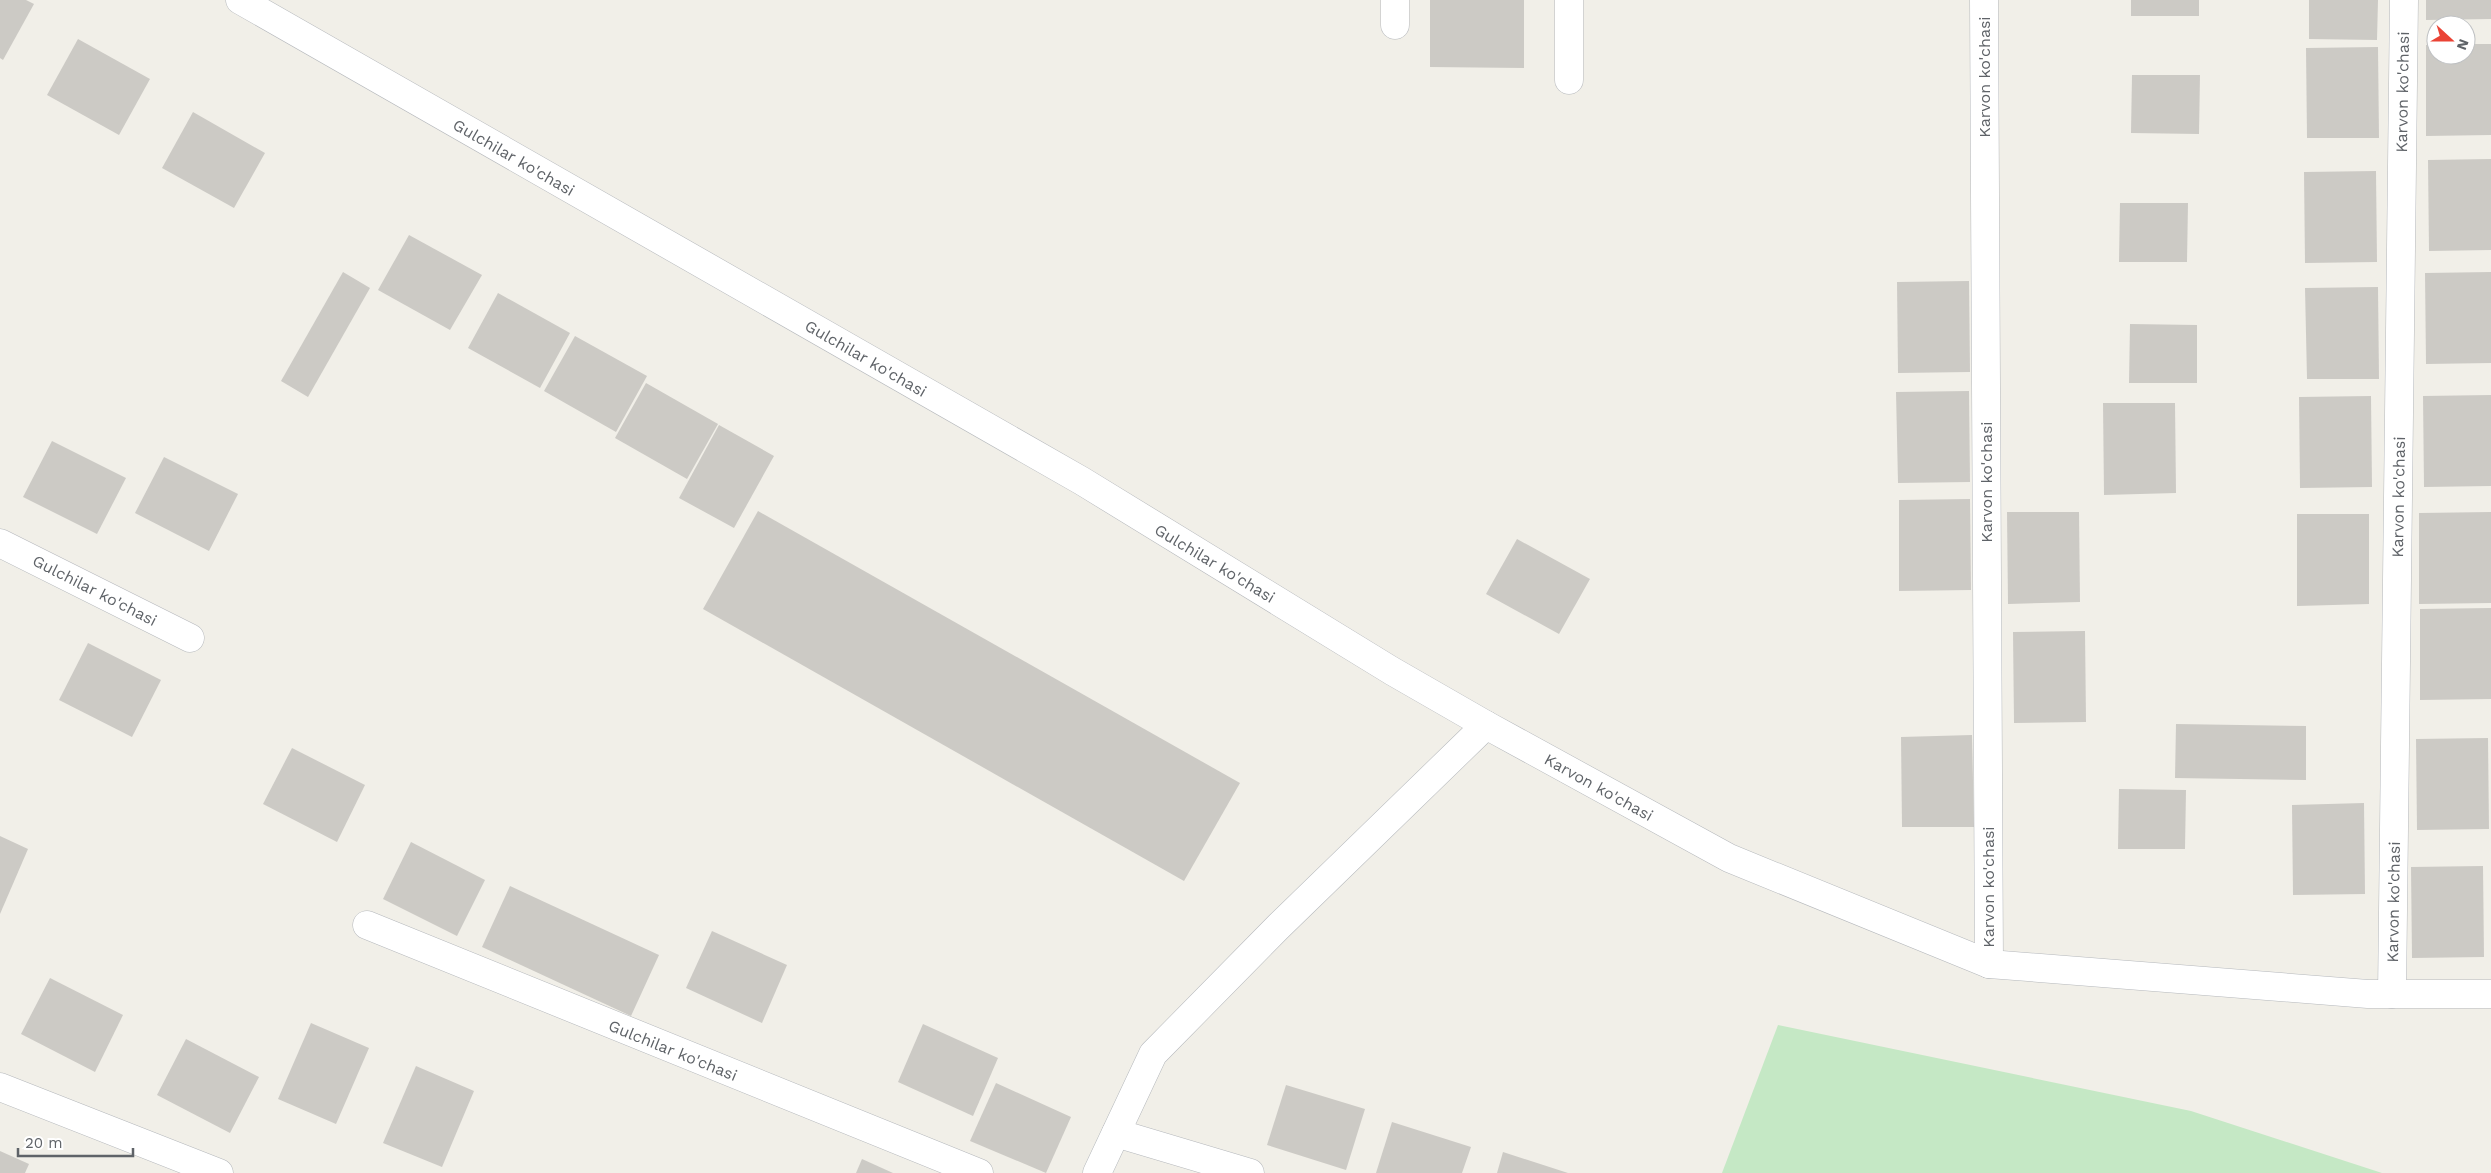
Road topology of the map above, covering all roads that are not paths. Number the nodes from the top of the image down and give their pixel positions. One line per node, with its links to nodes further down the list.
1 (240, 0): 8 (street, Gulchilar ko'chasi)
2 (1569, 0): 5 (street)
3 (1984, 0): 10 (street, Karvon ko'chasi)
4 (2404, 0): 11 (street, Karvon ko'chasi)
5 (1569, 80)
6 (0, 543): 7 (street, Gulchilar ko'chasi)
7 (190, 638)
8 (1486, 725): 10 (street, Karvon ko'chasi); 14 (street)
9 (367, 925): 16 (street, Gulchilar ko'chasi)
10 (1988, 964): 11 (street, Karvon ko'chasi)
11 (2392, 994): 12 (street, Karvon ko'chasi)
12 (2491, 994)
13 (0, 1088): 15 (street)
14 (1116, 1133): 17 (street); 18 (street)
15 (219, 1173)
16 (979, 1173)
17 (1097, 1173)
18 (1250, 1173)

